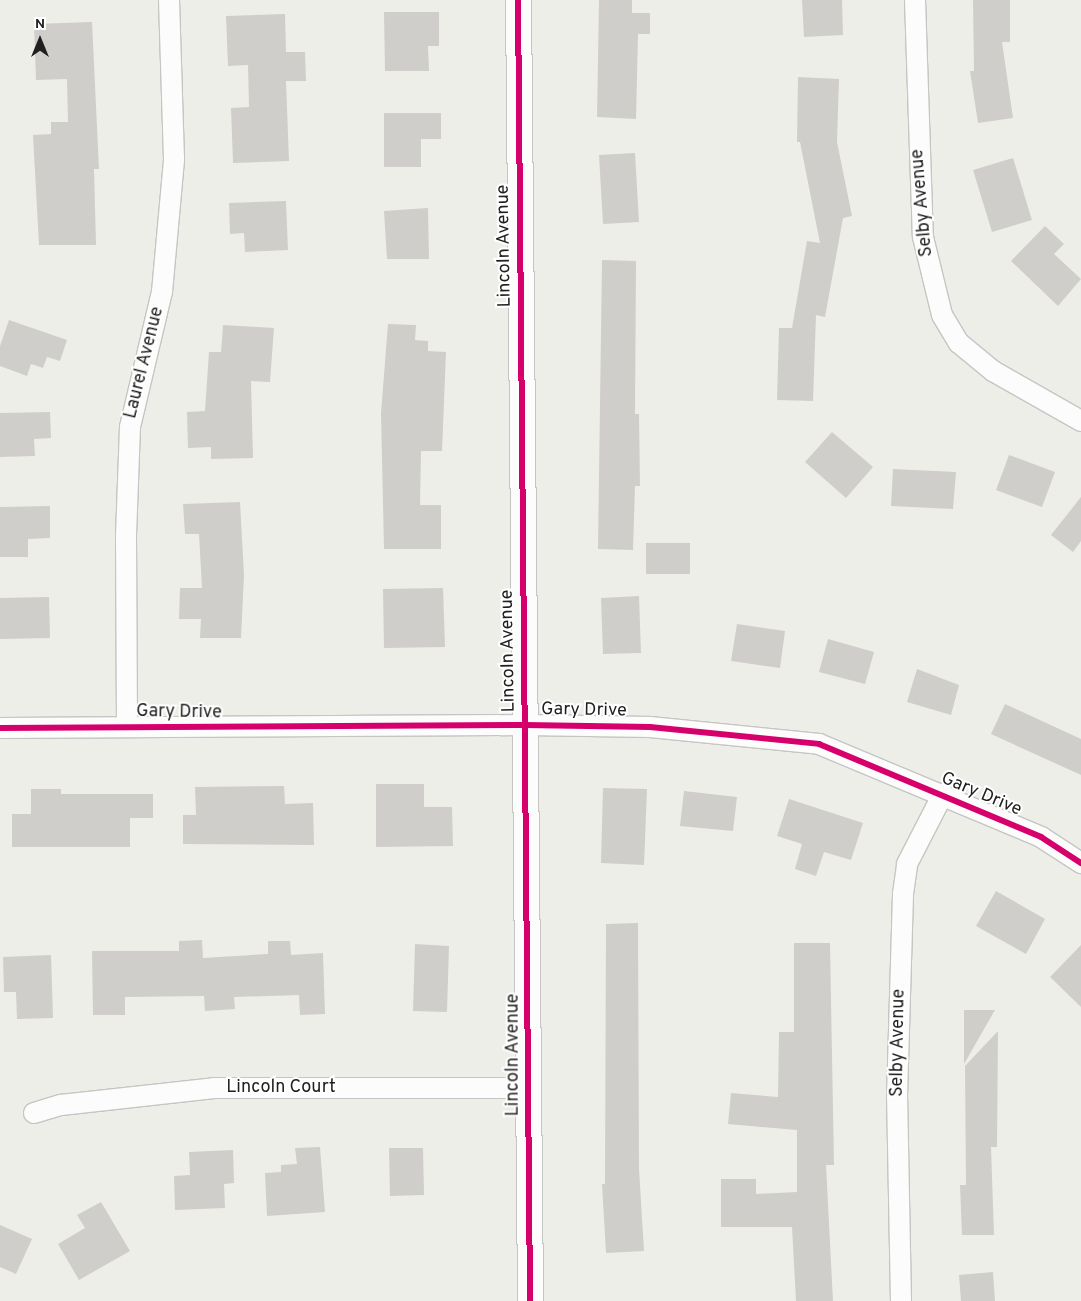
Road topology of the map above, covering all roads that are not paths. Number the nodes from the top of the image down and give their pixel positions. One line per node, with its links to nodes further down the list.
1 (169, 0): 6 (street, Laurel Avenue)
2 (518, 0): 5 (street, Lincoln Avenue)
3 (915, 0): 4 (street, Selby Avenue)
4 (1081, 421)
5 (525, 724): 6 (street, Gary Drive); 8 (street, Gary Drive); 10 (street, Lincoln Avenue)
6 (127, 727): 7 (street, Gary Drive)
7 (0, 728)
8 (942, 794): 9 (street, Gary Drive); 13 (street, Selby Avenue)
9 (1081, 863)
10 (529, 1088): 11 (street, Lincoln Court); 12 (street, Lincoln Avenue)
11 (34, 1113)
12 (530, 1301)
13 (901, 1301)

